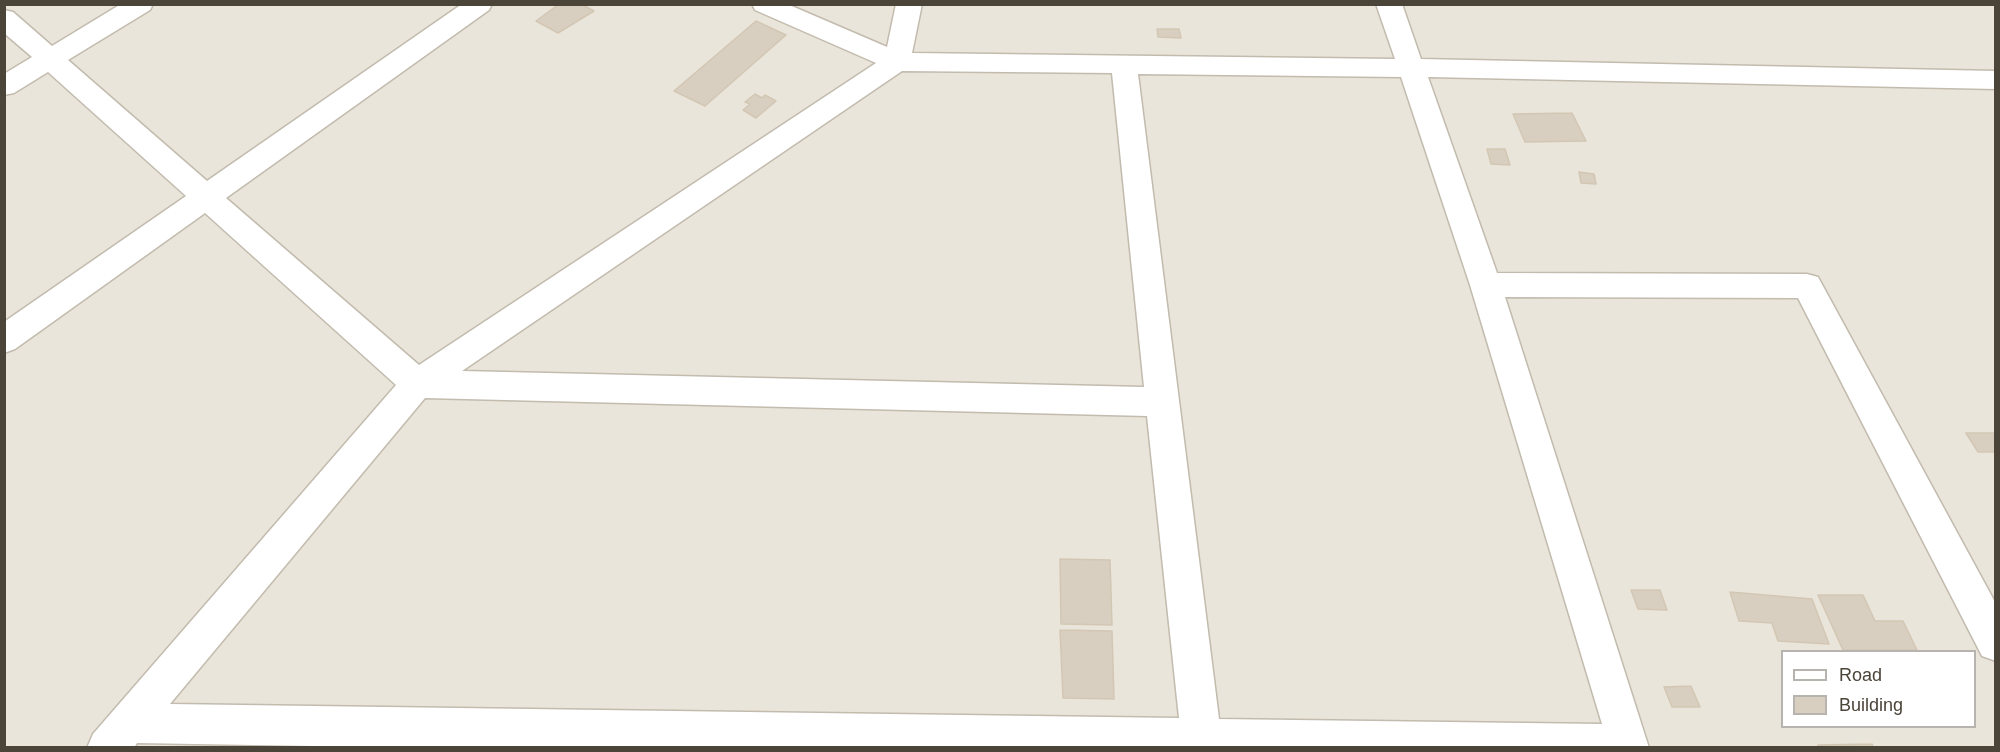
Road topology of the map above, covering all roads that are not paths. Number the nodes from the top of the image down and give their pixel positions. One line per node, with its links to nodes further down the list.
1 (141, 4): 7 (street)
2 (480, 4): 13 (street)
3 (764, 4): 8 (street)
4 (909, 4): 8 (street)
5 (1389, 4): 10 (street)
6 (4, 18): 7 (street)
7 (50, 59): 12 (street); 13 (street)
8 (897, 62): 9 (street); 16 (street)
9 (1124, 65): 10 (street); 17 (street)
10 (1411, 68): 11 (street); 14 (street)
11 (1994, 82)
12 (4, 86)
13 (207, 197): 15 (street); 16 (street)
14 (1486, 285): 18 (street); 21 (street)
15 (4, 340)
16 (417, 384): 17 (street); 19 (street)
17 (1162, 402): 20 (street)
18 (1995, 643)
19 (118, 735): 20 (street)
20 (1201, 740): 21 (street)
21 (1628, 746)

